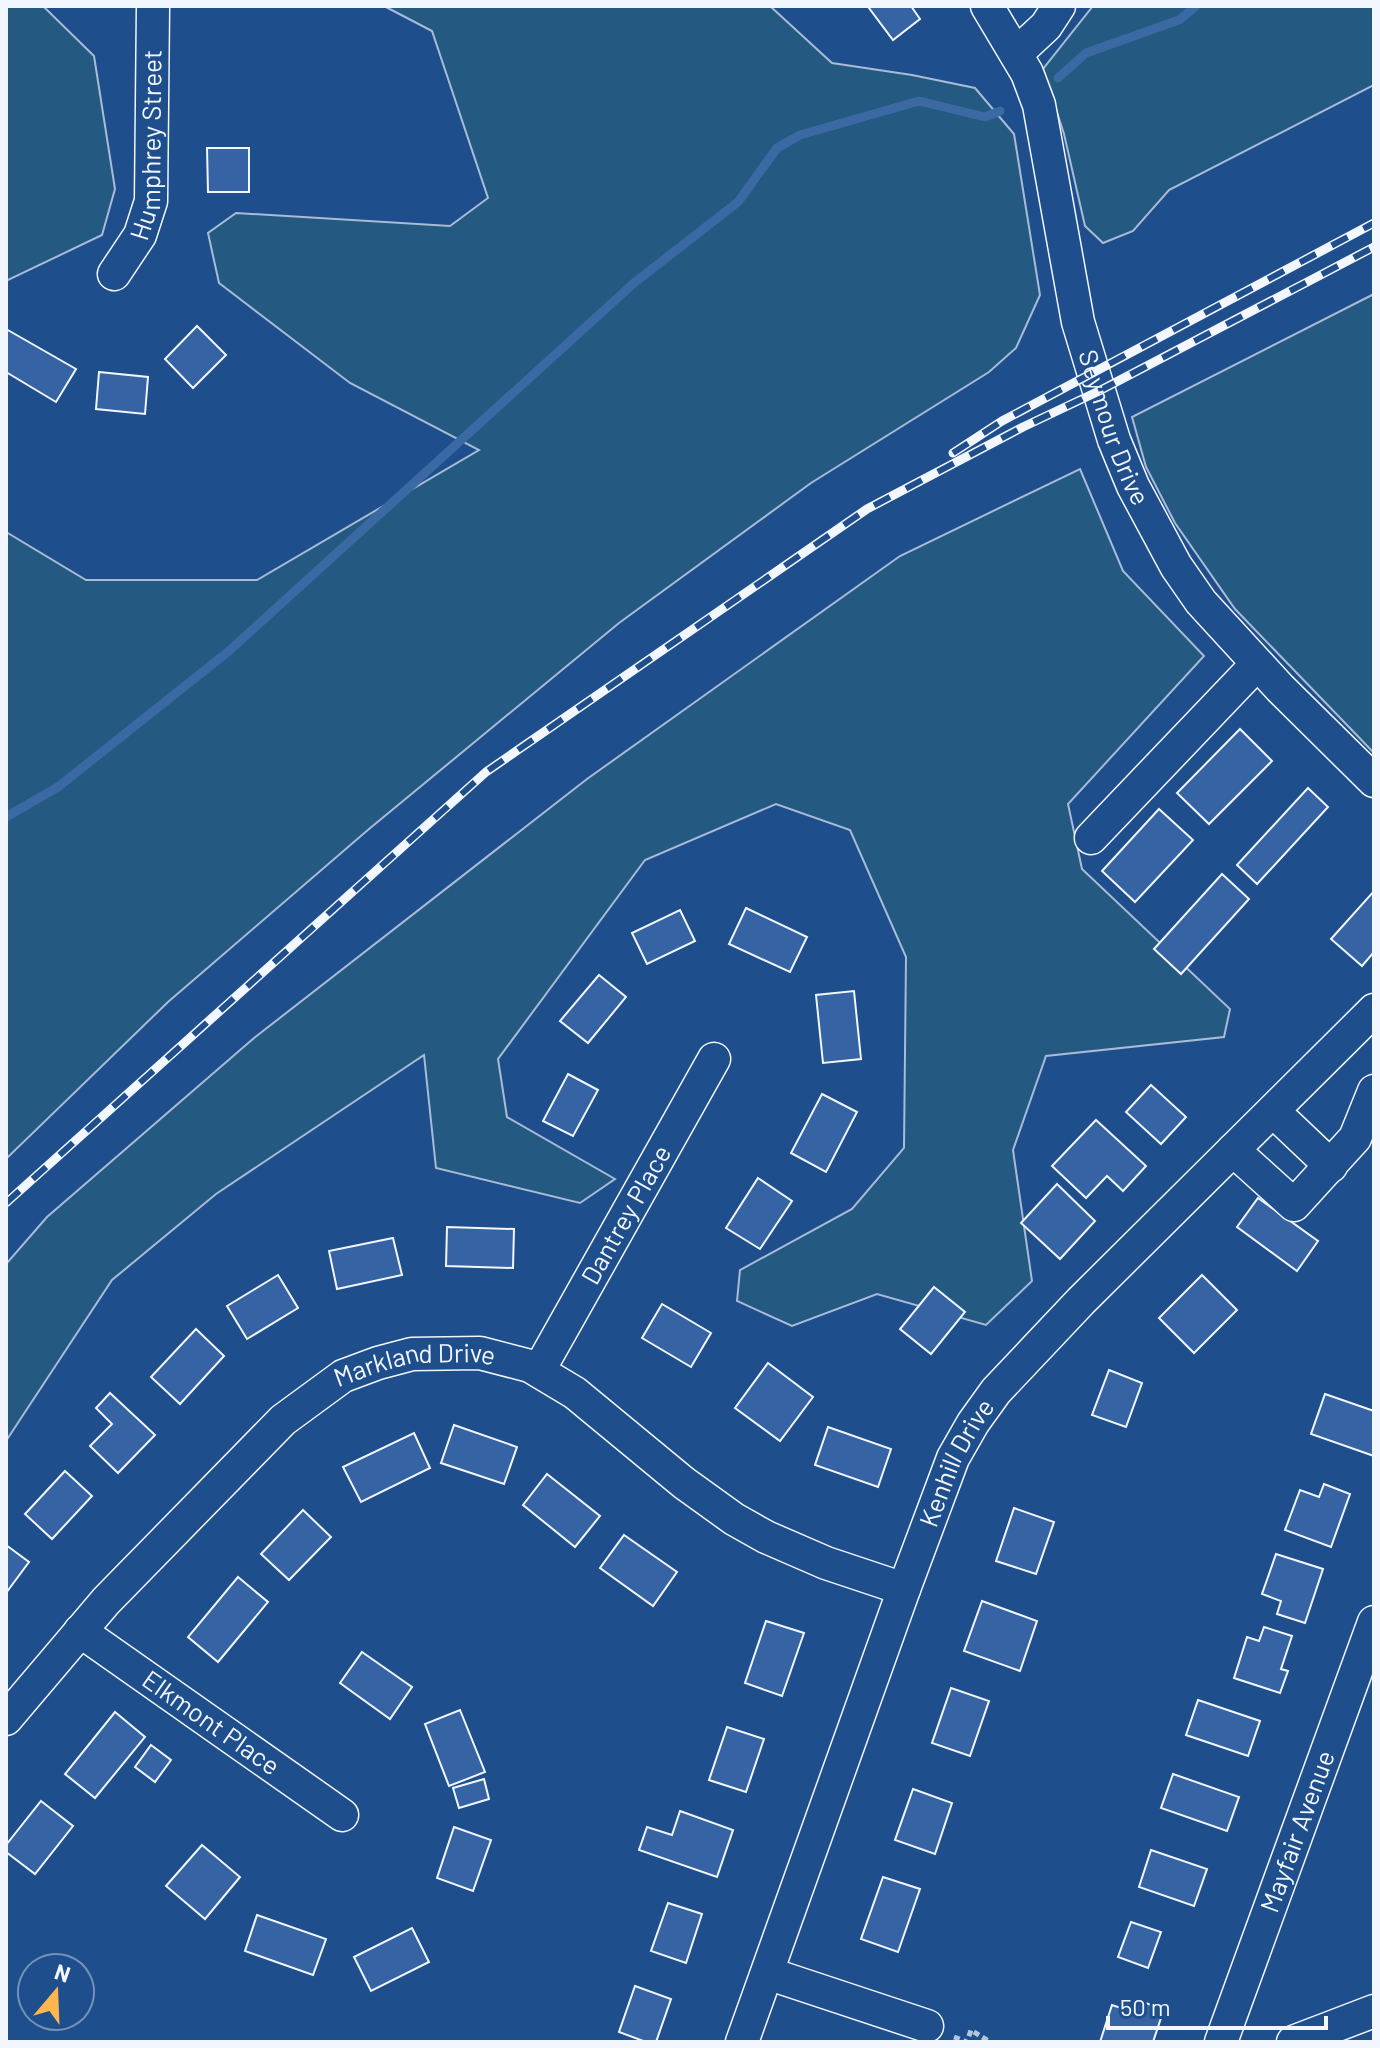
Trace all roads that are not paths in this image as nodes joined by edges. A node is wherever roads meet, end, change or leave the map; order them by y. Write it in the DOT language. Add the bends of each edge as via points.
graph roads {
  1 [pos="153,6"];
  2 [pos="987,6"];
  3 [pos="1059,6"];
  4 [pos="1016,54"];
  5 [pos="114,274"];
  6 [pos="1257,664"];
  7 [pos="1374,781"];
  8 [pos="1091,838"];
  9 [pos="1369,1026"];
  10 [pos="714,1059"];
  11 [pos="1374,1091"];
  12 [pos="1273,1111"];
  13 [pos="1233,1150"];
  14 [pos="1331,1166"];
  15 [pos="539,1370"];
  16 [pos="904,1589"];
  17 [pos="1374,1622"];
  18 [pos="80,1631"];
  19 [pos="6,1719"];
  20 [pos="342,1815"];
  21 [pos="767,1973"];
  22 [pos="1374,2011"];
  23 [pos="927,2026"];
  24 [pos="742,2042"];
  25 [pos="1221,2042"];
  26 [pos="1293,2042"];
  1 -- 5 [label="street, Humphrey Street" via="151,201 140,235"];
  2 -- 4 [label="street, Seymour Drive"];
  3 -- 4 [label="street"];
  4 -- 6 [label="street, Seymour Drive" via="1039,105 1078,322 1114,440 1176,566"];
  6 -- 7 [label="street, Seymour Drive"];
  6 -- 8 [label="street"];
  9 -- 12 [label="street, Kenhill Drive"];
  10 -- 15 [label="street, Dantrey Place"];
  11 -- 14 [label="street" via="1355,1138"];
  12 -- 13 [label="street, Kenhill Drive"];
  12 -- 14 [label="street"];
  13 -- 14 [label="street" via="1294,1205"];
  13 -- 16 [label="street, Kenhill Drive" via="996,1391 953,1458"];
  15 -- 16 [label="street, Markland Drive" via="734,1519 814,1558"];
  15 -- 18 [label="street, Markland Drive" via="480,1353 443,1352 412,1354 343,1376 283,1420 241,1460"];
  16 -- 21 [label="street, Kenhill Drive"];
  17 -- 25 [label="street, Mayfair Avenue"];
  18 -- 19 [label="street, Markland Drive"];
  18 -- 20 [label="street, Elkmont Place"];
  21 -- 23 [label="street"];
  21 -- 24 [label="street, Kenhill Drive"];
  22 -- 26 [label="street"];
}
